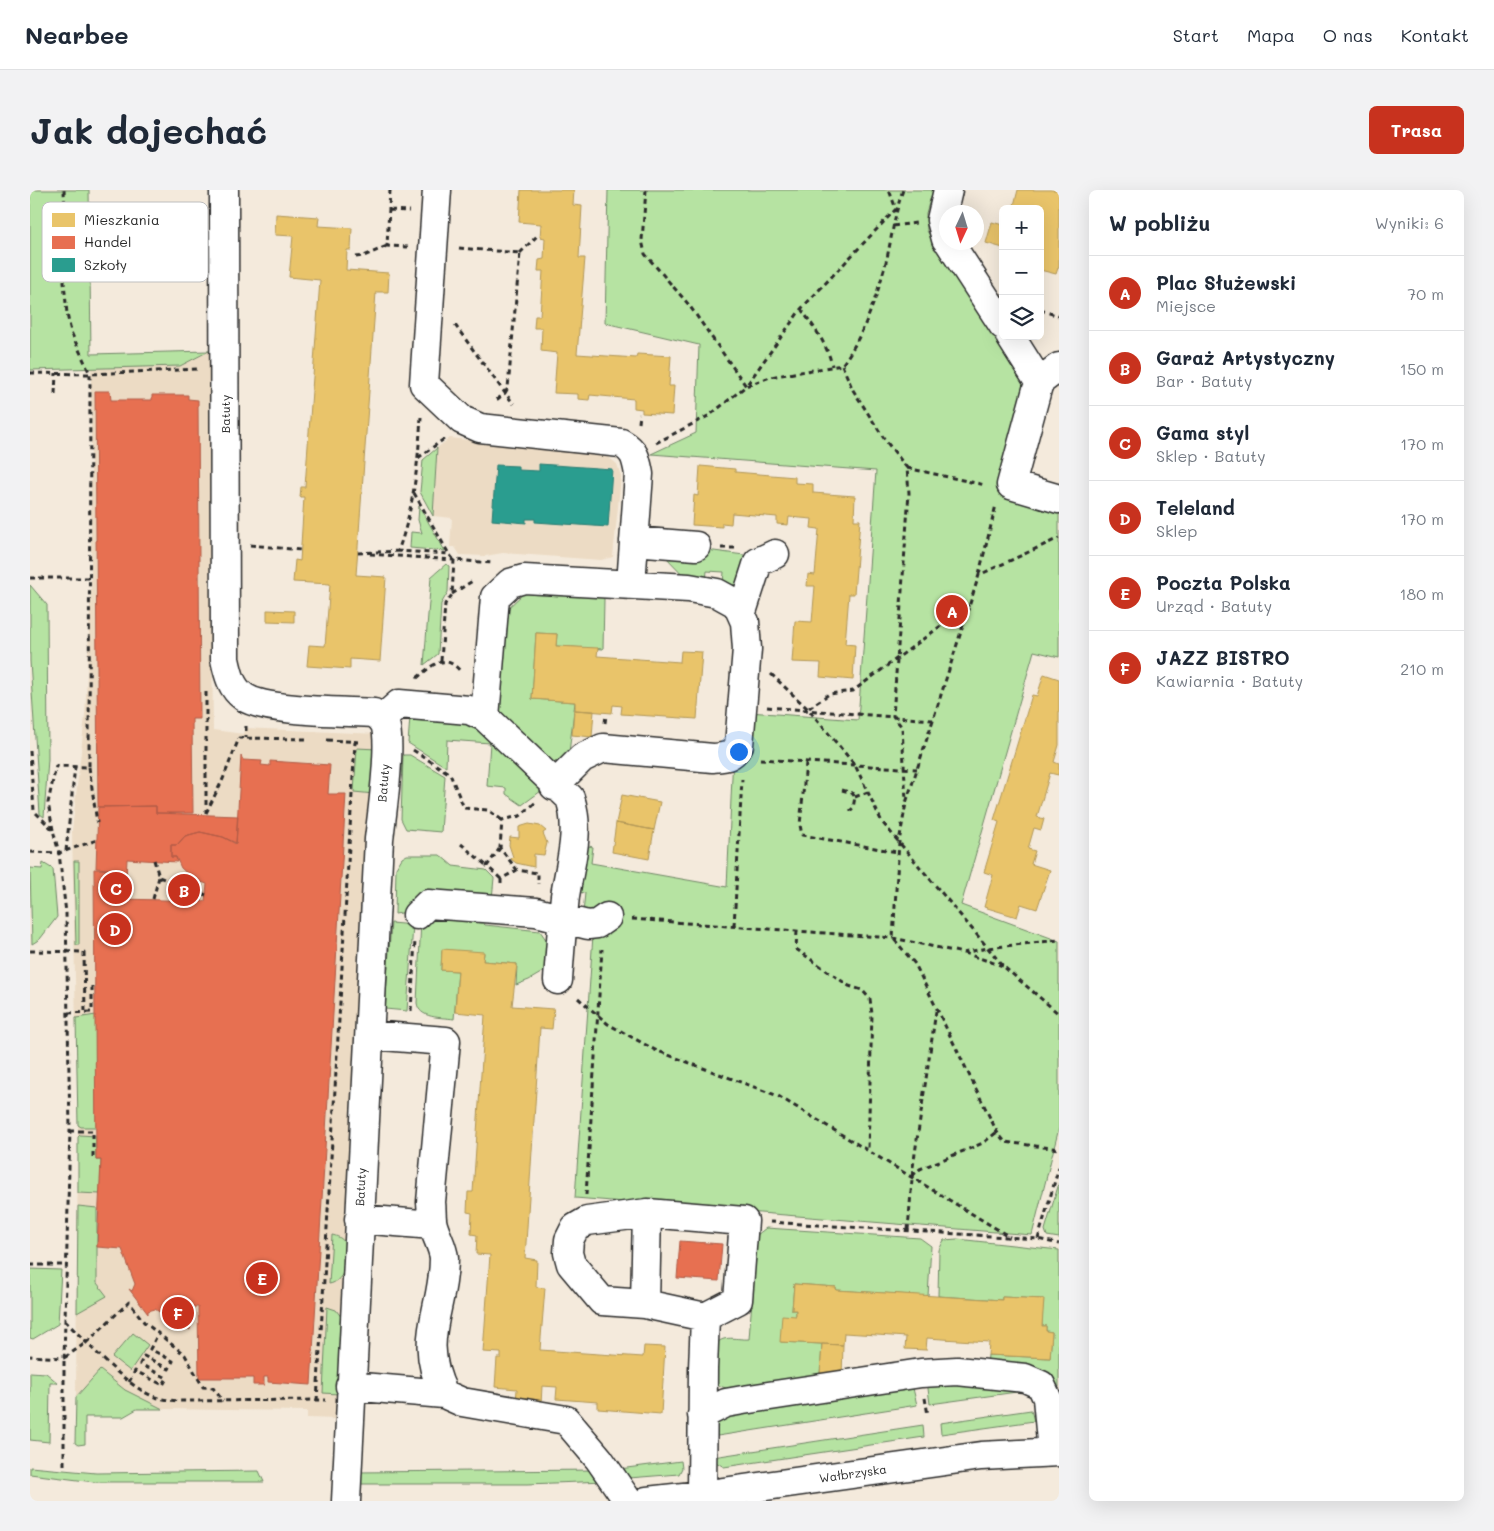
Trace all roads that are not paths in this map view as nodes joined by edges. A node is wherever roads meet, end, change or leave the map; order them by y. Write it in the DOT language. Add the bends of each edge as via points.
graph roads {
  1 [pos="224,190"];
  2 [pos="437,190"];
  3 [pos="948,190"];
  4 [pos="944,205"];
  5 [pos="954,250"];
  6 [pos="999,320"];
  7 [pos="1014,340"];
  8 [pos="1049,374"];
  9 [pos="1059,499"];
  10 [pos="634,542"];
  11 [pos="696,546"];
  12 [pos="766,558"];
  13 [pos="631,584"];
  14 [pos="742,612"];
  15 [pos="484,717"];
  16 [pos="385,731"];
  17 [pos="554,786"];
  18 [pos="417,915"];
  19 [pos="607,917"];
  20 [pos="563,920"];
  21 [pos="558,980"];
  22 [pos="370,1035"];
  23 [pos="647,1213"];
  24 [pos="360,1219"];
  25 [pos="433,1224"];
  26 [pos="645,1304"];
  27 [pos="706,1317"];
  28 [pos="350,1386"];
  29 [pos="444,1394"];
  30 [pos="702,1415"];
  31 [pos="1055,1452"];
  32 [pos="702,1495"];
  33 [pos="346,1501"];
  34 [pos="628,1501"];
  35 [pos="647,1501"];
  1 -- 16 [label="street, Batuty" via="225,652 228,673 242,696 270,706 374,713"];
  2 -- 10 [label="street" via="424,384 455,414 474,426 621,443 631,449 636,457 638,474"];
  3 -- 4 [label="street"];
  5 -- 6 [label="street"];
  7 -- 8 [label="street"];
  8 -- 9 [label="street" via="1005,487"];
  10 -- 11 [label="street"];
  10 -- 13 [label="street"];
  12 -- 14 [label="street"];
  13 -- 14 [label="street" via="718,593 737,604"];
  13 -- 15 [label="street" via="524,579 502,590 495,598"];
  14 -- 17 [label="street" via="747,649 739,756 713,758 604,748 582,758"];
  15 -- 16 [label="street" via="469,710 399,704"];
  15 -- 17 [label="street"];
  16 -- 22 [label="street, Batuty"];
  17 -- 20 [label="street" via="570,798 575,812 576,834"];
  18 -- 20 [label="street" via="428,904 536,912"];
  19 -- 20 [label="street" via="593,925"];
  20 -- 21 [label="street"];
  22 -- 24 [label="street, Batuty"];
  22 -- 25 [label="street" via="446,1041 431,1202"];
  23 -- 26 [label="street"];
  23 -- 26 [label="street" via="587,1221 576,1228 569,1240 571,1264 602,1301"];
  23 -- 27 [label="street" via="744,1221 738,1300"];
  24 -- 25 [label="street"];
  24 -- 28 [label="street, Batuty"];
  25 -- 29 [label="street" via="444,1255 443,1276 430,1334 436,1379"];
  26 -- 27 [label="street"];
  27 -- 30 [label="street"];
  28 -- 29 [label="street"];
  28 -- 33 [label="street, Batuty"];
  29 -- 34 [label="street" via="462,1402 566,1420 599,1458"];
  30 -- 31 [label="street" via="726,1403 921,1373 957,1371 1025,1378 1041,1385 1047,1398"];
  30 -- 32 [label="street"];
  31 -- 32 [label="street, Wałbrzyska" via="981,1456"];
  32 -- 35 [label="street, Wałbrzyska"];
}
